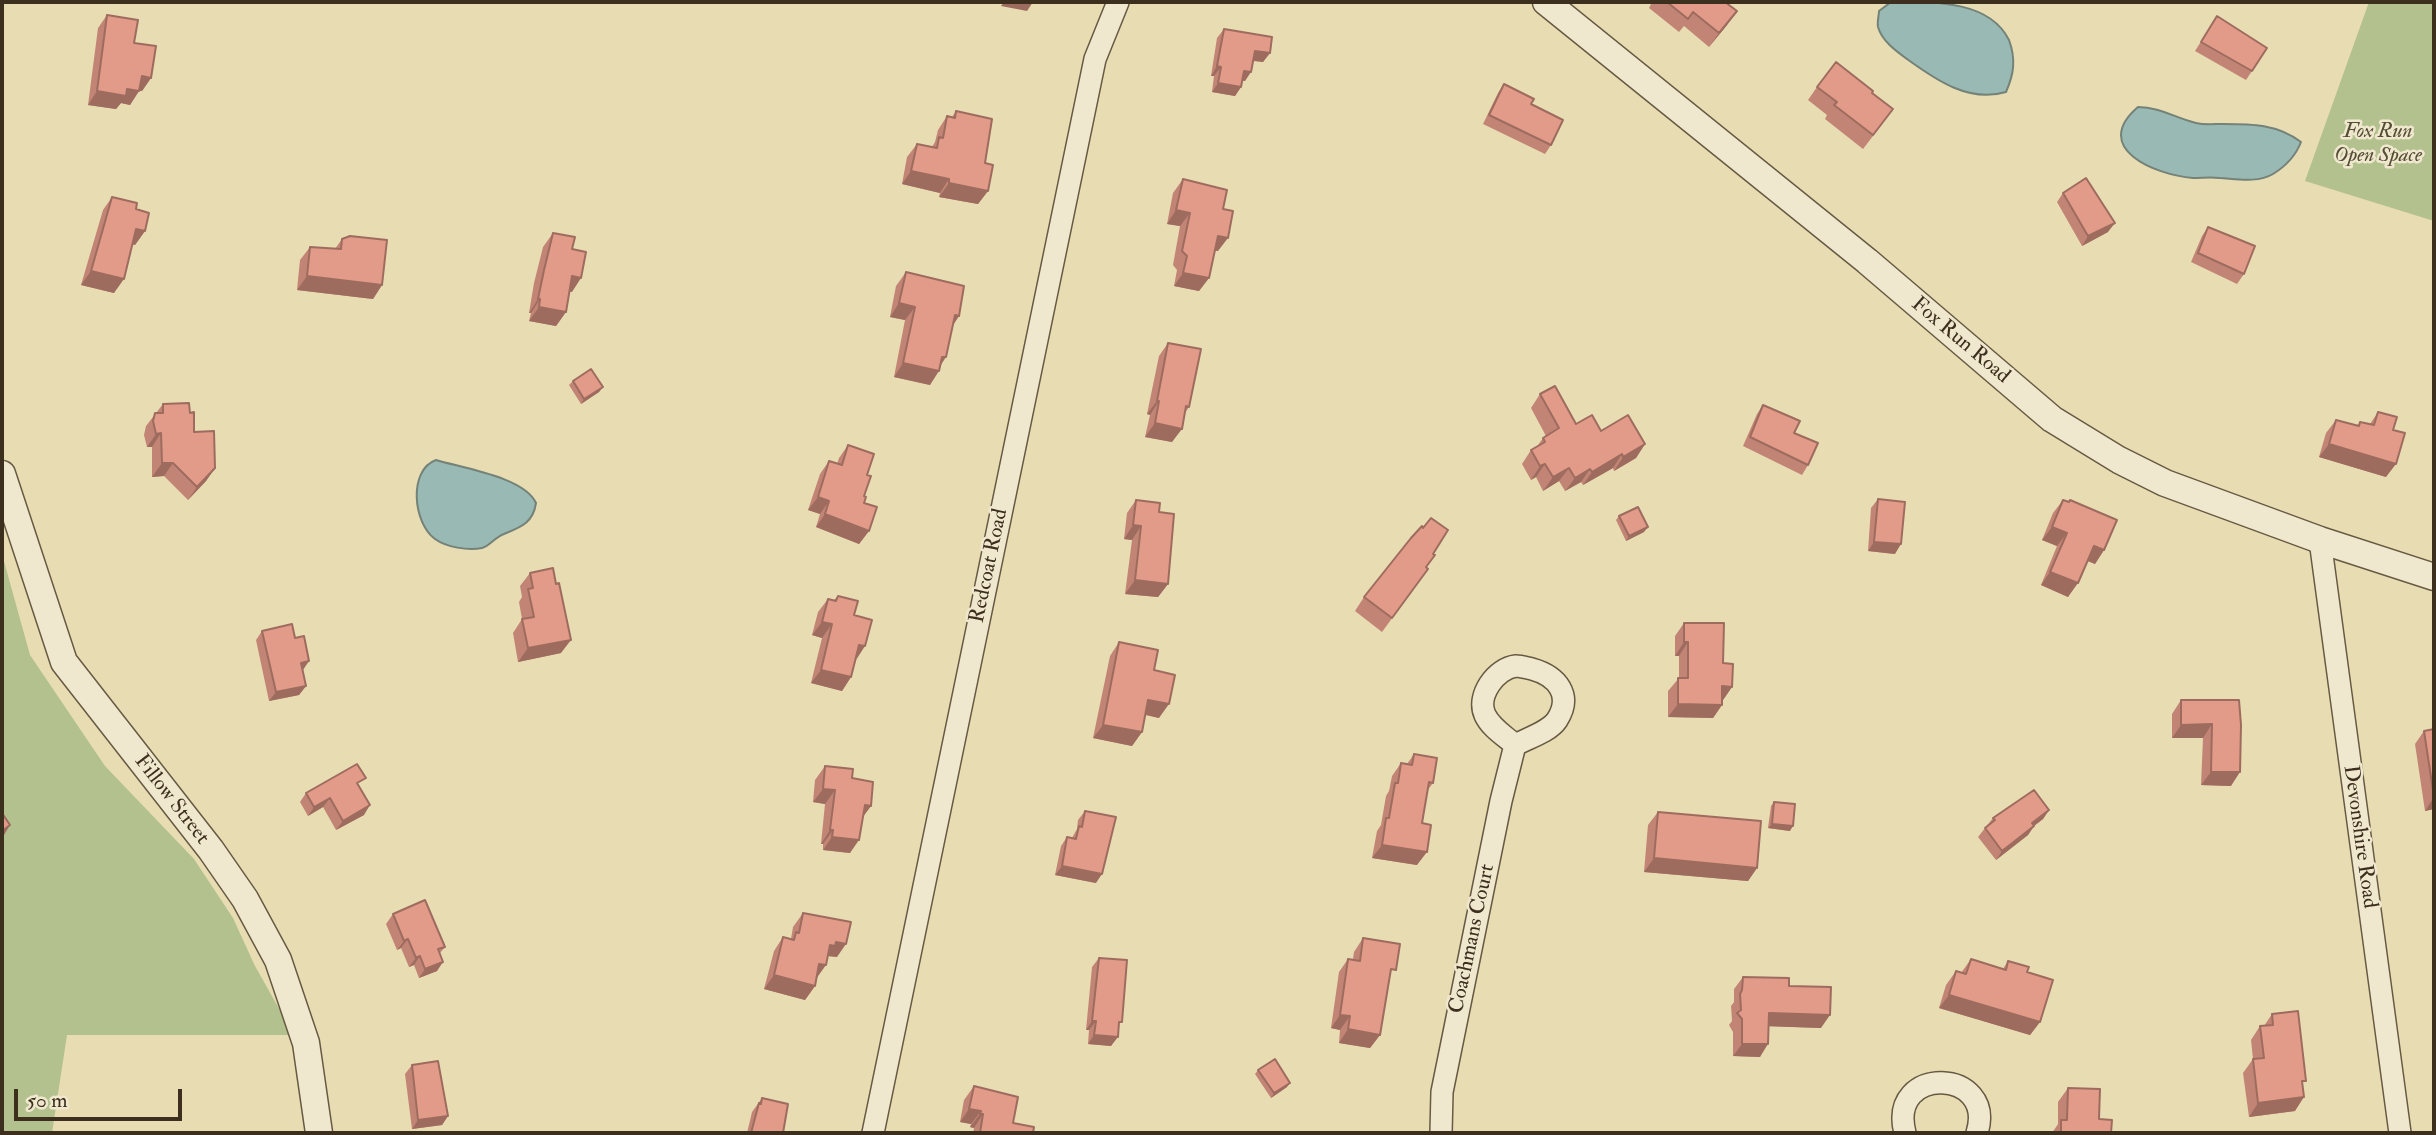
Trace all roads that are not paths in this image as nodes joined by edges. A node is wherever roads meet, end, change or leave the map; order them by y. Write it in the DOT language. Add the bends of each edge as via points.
graph roads {
  1 [pos="1118,2"];
  2 [pos="1546,2"];
  3 [pos="2,474"];
  4 [pos="2320,540"];
  5 [pos="2434,578"];
  6 [pos="1515,745"];
  7 [pos="319,1133"];
  8 [pos="873,1133"];
  9 [pos="1441,1133"];
  10 [pos="1905,1133"];
  11 [pos="1977,1133"];
  12 [pos="2400,1133"];
  1 -- 8 [label="street, Redcoat Road" via="1095,59"];
  2 -- 4 [label="street, Fox Run Road" via="1867,261 2052,419 2165,483"];
  3 -- 7 [label="street, Fillow Street" via="64,662 211,850 245,899 278,960 306,1043"];
  4 -- 5 [label="street, Fox Run Road"];
  4 -- 12 [label="street, Devonshire Road"];
  6 -- 9 [label="street, Coachmans Court" via="1442,1091"];
  10 -- 11 [label="street" via="1908,1099 1921,1087 1938,1082 1955,1084 1969,1094 1978,1109"];
}
